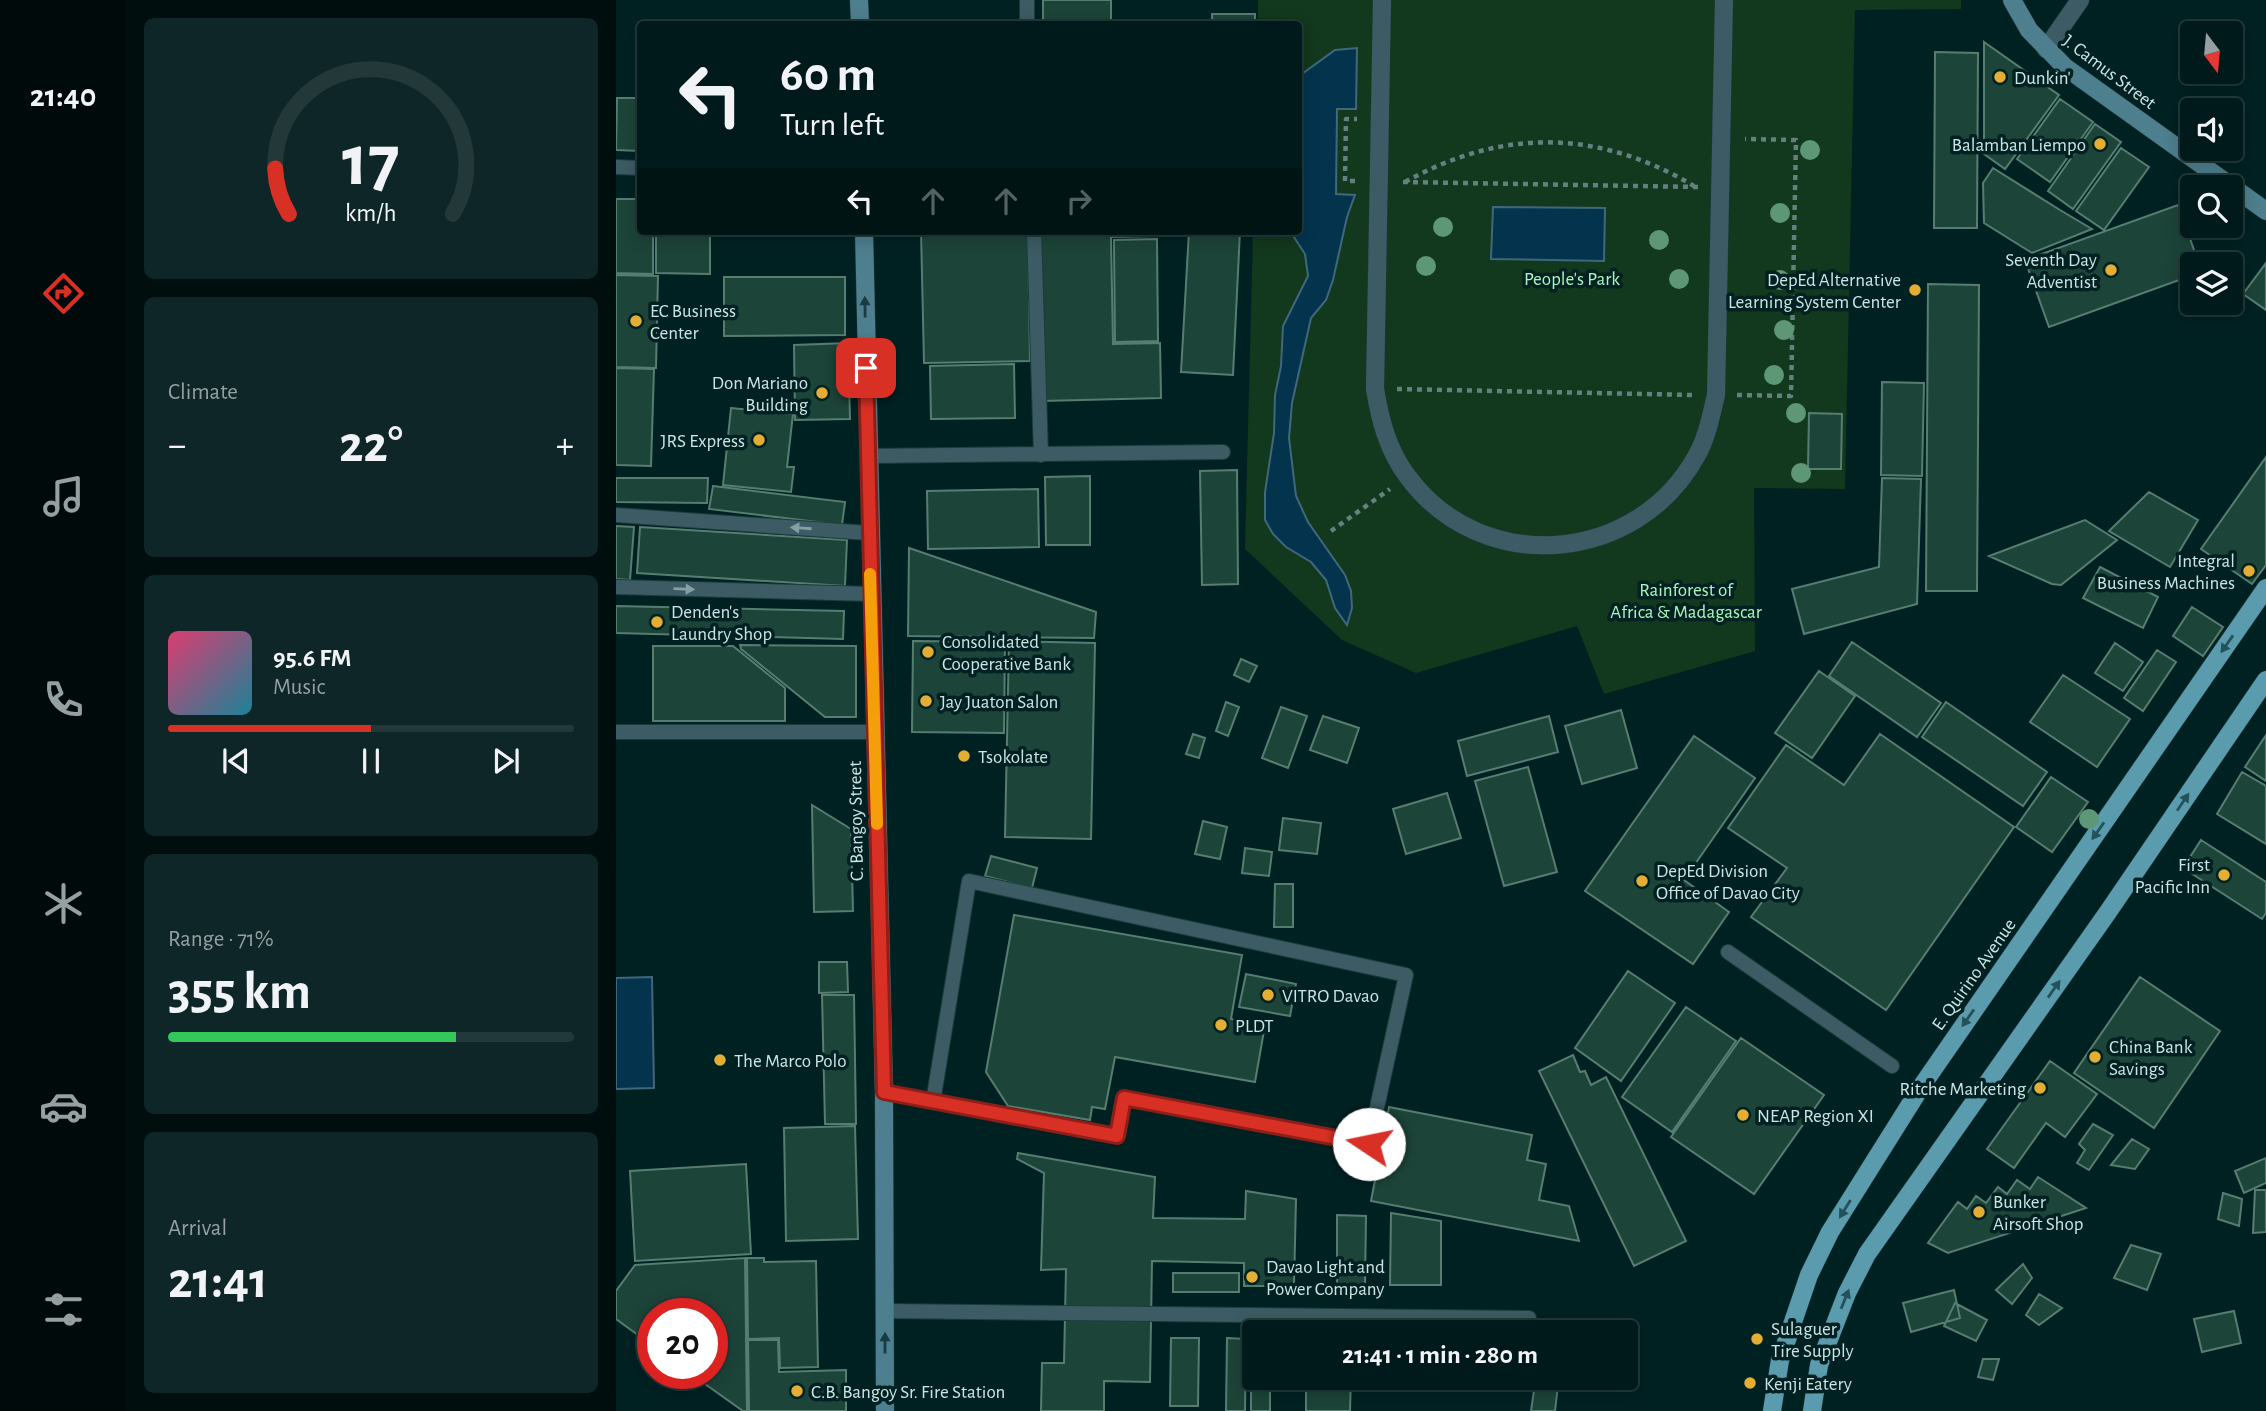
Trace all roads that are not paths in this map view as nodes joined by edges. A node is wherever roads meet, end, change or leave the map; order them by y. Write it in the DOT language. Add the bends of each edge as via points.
graph roads {
  1 [pos="859,0"];
  2 [pos="1027,0"];
  3 [pos="1382,0"];
  4 [pos="1724,0"];
  5 [pos="2012,0"];
  6 [pos="2080,0"];
  7 [pos="860,21"];
  8 [pos="1027,21"];
  9 [pos="2046,49"];
  10 [pos="616,167"];
  11 [pos="637,168"];
  12 [pos="2266,211"];
  13 [pos="864,235"];
  14 [pos="1034,235"];
  15 [pos="1223,453"];
  16 [pos="1041,455"];
  17 [pos="868,456"];
  18 [pos="616,515"];
  19 [pos="869,533"];
  20 [pos="616,587"];
  21 [pos="2266,588"];
  22 [pos="871,594"];
  23 [pos="2266,680"];
  24 [pos="616,732"];
  25 [pos="874,732"];
  26 [pos="1728,952"];
  27 [pos="1892,1066"];
  28 [pos="884,1092"];
  29 [pos="933,1102"];
  30 [pos="885,1311"];
  31 [pos="1529,1318"];
  32 [pos="885,1411"];
  33 [pos="1772,1411"];
  34 [pos="1812,1411"];
  1 -- 7 [label="main road"];
  2 -- 8 [label="lane"];
  3 -- 4 [label="street" via="1375,388 1380,420 1391,449 1427,500 1480,534 1542,546 1604,536 1658,504 1697,455 1709,425 1716,395"];
  5 -- 9 [label="main road, J. Camus Street"];
  6 -- 9 [label="street"];
  9 -- 12 [label="main road, J. Camus Street"];
  10 -- 11 [label="lane"];
  17 -- 13 [label="main road, C. Bangoy Street, one-way"];
  14 -- 16 [label="lane"];
  15 -- 16 [label="lane"];
  16 -- 17 [label="lane"];
  17 -- 19 [label="main road, C. Bangoy Street"];
  19 -- 18 [label="lane, one-way"];
  19 -- 22 [label="main road, C. Bangoy Street"];
  20 -- 22 [label="lane, one-way"];
  21 -- 33 [label="main road, E. Quirino Avenue, one-way" via="1921,1087 1830,1232 1809,1275 1780,1360"];
  22 -- 25 [label="main road, C. Bangoy Street"];
  34 -- 23 [label="main road, one-way" via="1819,1365 1867,1254"];
  24 -- 25 [label="lane"];
  25 -- 28 [label="main road, C. Bangoy Street"];
  26 -- 27 [label="lane"];
  28 -- 29 [label="lane"];
  28 -- 30 [label="main road, C. Bangoy Street"];
  29 -- 29 [label="lane" via="1117,1136 1124,1098 1369,1144 1406,975 969,881"];
  30 -- 31 [label="lane"];
  32 -- 30 [label="main road, C. Bangoy Street, one-way"];
}
